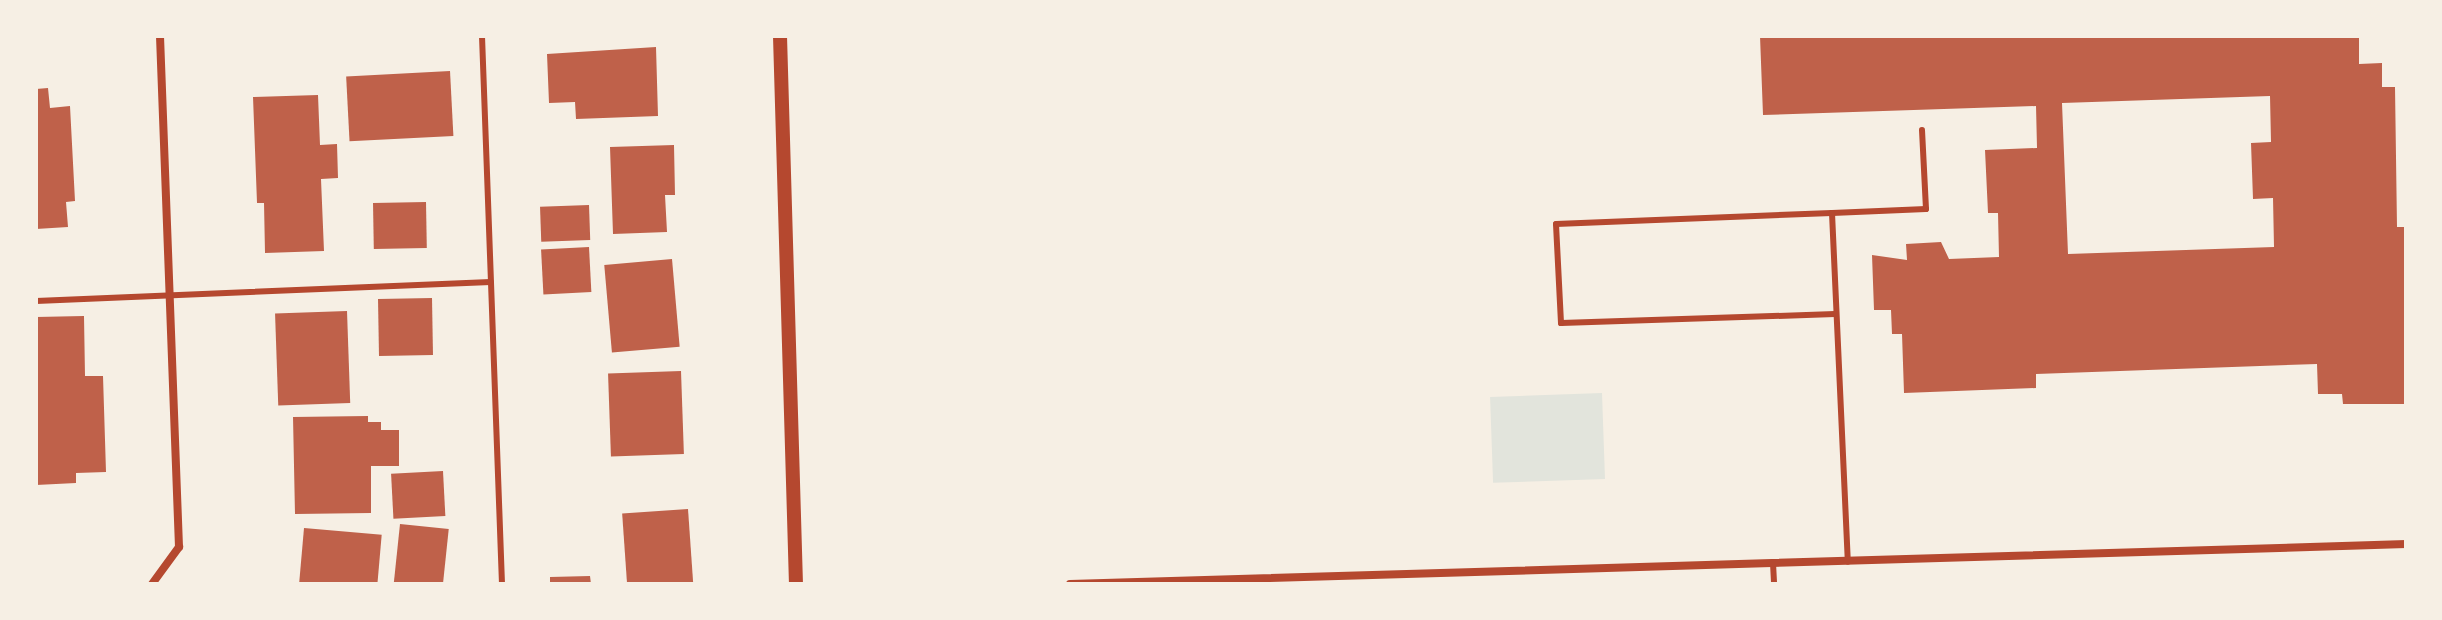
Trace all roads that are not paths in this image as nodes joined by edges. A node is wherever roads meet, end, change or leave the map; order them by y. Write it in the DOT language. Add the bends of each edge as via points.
graph roads {
  1 [pos="160,36"];
  2 [pos="482,36"];
  3 [pos="780,36"];
  4 [pos="1922,130"];
  5 [pos="1832,213"];
  6 [pos="491,282"];
  7 [pos="170,297"];
  8 [pos="36,301"];
  9 [pos="1835,314"];
  10 [pos="2406,544"];
  11 [pos="1848,562"];
  12 [pos="1773,563"];
  13 [pos="152,584"];
  14 [pos="502,584"];
  15 [pos="796,584"];
  16 [pos="1070,584"];
  17 [pos="1774,584"];
  1 -- 7 [label="street"];
  2 -- 6 [label="lane"];
  3 -- 15 [label="street"];
  4 -- 5 [label="lane" via="1926,209"];
  5 -- 9 [label="lane"];
  5 -- 9 [label="lane" via="1556,224 1561,323"];
  6 -- 7 [label="lane"];
  6 -- 14 [label="lane"];
  7 -- 8 [label="lane"];
  7 -- 13 [label="street" via="179,547"];
  9 -- 11 [label="lane"];
  10 -- 11 [label="street"];
  11 -- 12 [label="street"];
  12 -- 16 [label="street"];
  12 -- 17 [label="lane"];
}
